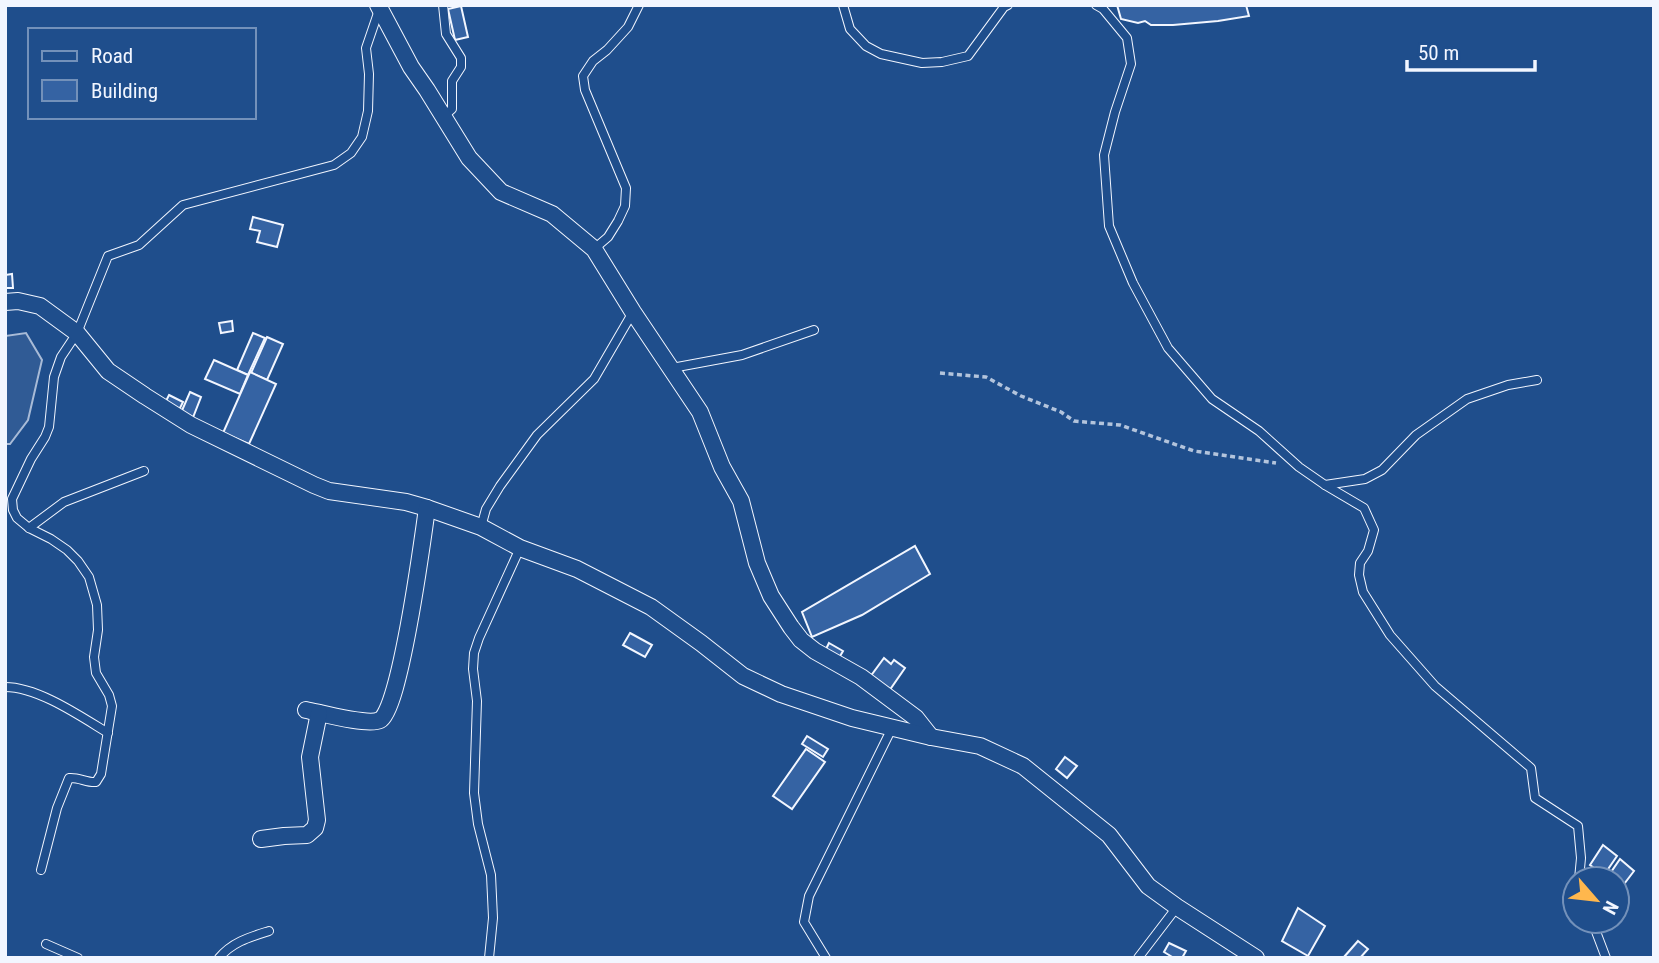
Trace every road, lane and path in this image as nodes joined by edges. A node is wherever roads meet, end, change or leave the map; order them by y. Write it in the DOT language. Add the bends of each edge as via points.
graph roads {
  1 [pos="443,5"];
  2 [pos="639,5"];
  3 [pos="843,5"];
  4 [pos="1007,5"];
  5 [pos="1096,5"];
  6 [pos="378,8"];
  7 [pos="443,117"];
  8 [pos="594,248"];
  9 [pos="5,302"];
  10 [pos="634,313"];
  11 [pos="814,330"];
  12 [pos="77,333"];
  13 [pos="672,368"];
  14 [pos="940,373"];
  15 [pos="1537,380"];
  16 [pos="1299,467"];
  17 [pos="144,471"];
  18 [pos="1325,485"];
  19 [pos="427,508"];
  20 [pos="481,527"];
  21 [pos="29,528"];
  22 [pos="520,548"];
  23 [pos="5,687"];
  24 [pos="892,728"];
  25 [pos="108,733"];
  26 [pos="931,737"];
  27 [pos="261,839"];
  28 [pos="1580,865"];
  29 [pos="41,870"];
  30 [pos="1177,907"];
  31 [pos="269,931"];
  32 [pos="1597,935"];
  33 [pos="46,943"];
  34 [pos="78,958"];
  35 [pos="219,958"];
  36 [pos="489,958"];
  37 [pos="826,958"];
  38 [pos="1138,958"];
  39 [pos="1256,958"];
  40 [pos="1606,958"];
  1 -- 7 [label="lane" via="446,34 461,58 452,81 452,109"];
  2 -- 8 [label="lane" via="628,27 583,76 626,188 618,221"];
  3 -- 4 [label="lane" via="850,29 866,46 922,63 968,56"];
  5 -- 16 [label="lane" via="1127,38 1131,64 1104,155 1110,226 1133,282 1168,348 1212,400 1259,431"];
  6 -- 7 [label="street"];
  6 -- 12 [label="lane" via="366,48 368,111 362,137 351,153 334,165 183,205 139,245 108,256"];
  7 -- 8 [label="street" via="468,158 501,192 552,214"];
  8 -- 10 [label="street"];
  9 -- 12 [label="street" via="40,306"];
  10 -- 13 [label="street"];
  10 -- 20 [label="lane" via="594,379 537,435 500,486"];
  11 -- 13 [label="lane" via="742,355"];
  12 -- 19 [label="street" via="108,371 191,425 328,491"];
  12 -- 21 [label="lane" via="54,377 46,437 12,499 17,518"];
  13 -- 26 [label="street" via="700,412 741,501 757,562 791,627 815,651 861,677 916,718"];
  14 -- 16 [label="path" via="986,377 1074,421 1119,425 1194,451"];
  15 -- 18 [label="lane" via="1467,399 1416,435 1382,470 1365,479"];
  16 -- 18 [label="lane"];
  17 -- 21 [label="lane" via="64,502"];
  18 -- 28 [label="lane" via="1364,508 1374,530 1359,575 1363,592 1390,635 1435,686 1531,768 1535,798 1578,826"];
  19 -- 20 [label="street"];
  19 -- 27 [label="street" via="407,631 386,716 377,722 313,711 310,757 315,828 307,835"];
  20 -- 22 [label="street"];
  21 -- 25 [label="lane" via="67,550 89,577 97,605 96,673 112,706"];
  22 -- 24 [label="street" via="577,569 651,607 743,676 781,694"];
  22 -- 36 [label="lane" via="474,653 474,793 491,875"];
  23 -- 25 [label="lane" via="20,687"];
  24 -- 26 [label="street"];
  24 -- 37 [label="lane" via="809,896 804,922"];
  25 -- 29 [label="lane" via="96,782 75,777 66,783"];
  26 -- 30 [label="street" via="980,746 1023,766 1109,835 1149,886"];
  30 -- 38 [label="lane"];
  30 -- 39 [label="street"];
  31 -- 35 [label="lane" via="246,938"];
  32 -- 40 [label="lane"];
  33 -- 34 [label="lane"];
}
